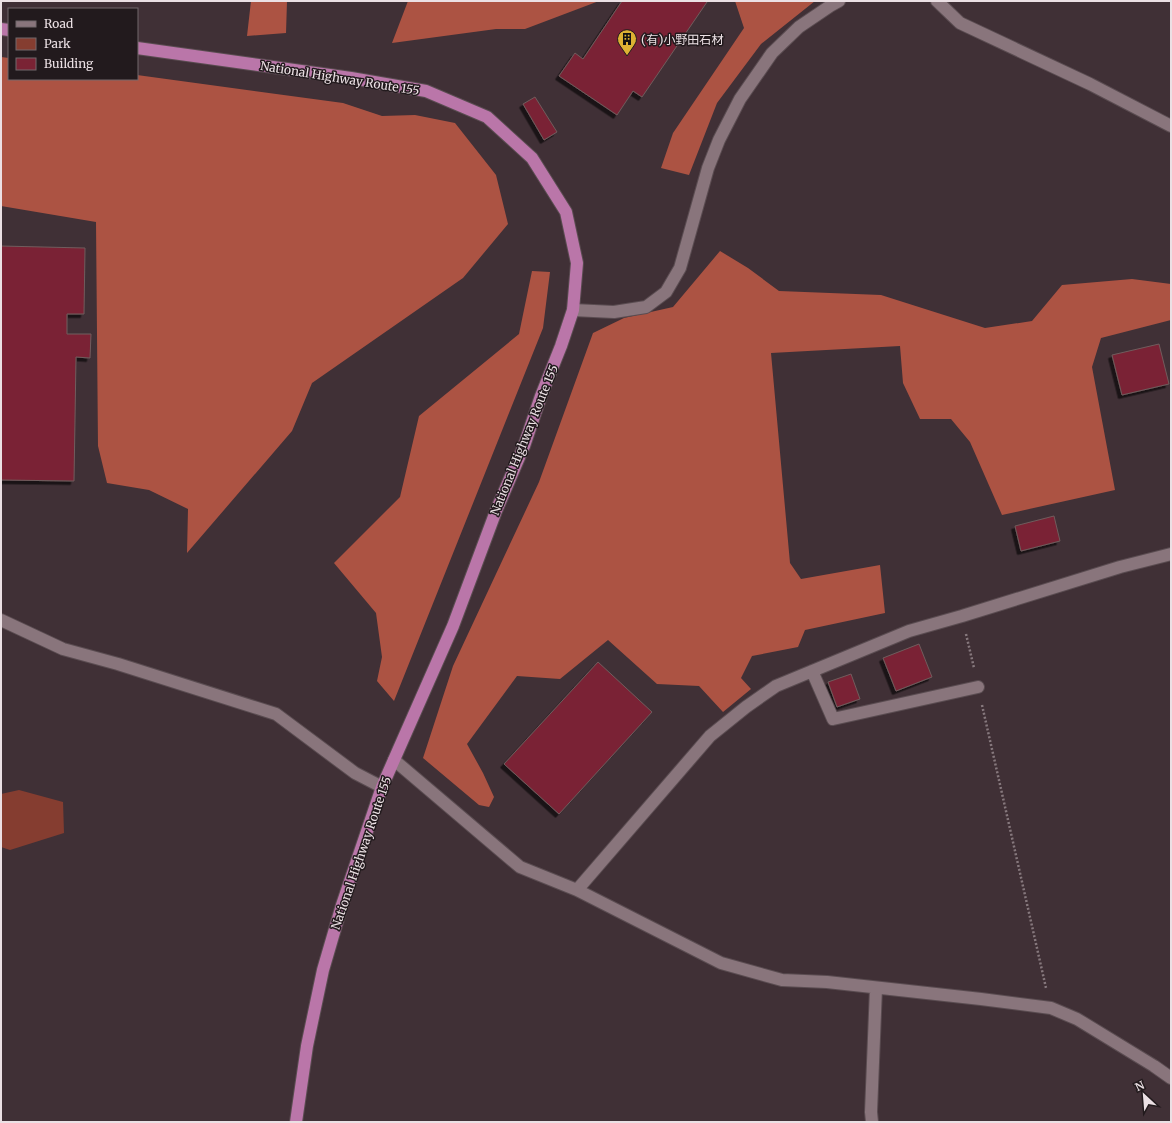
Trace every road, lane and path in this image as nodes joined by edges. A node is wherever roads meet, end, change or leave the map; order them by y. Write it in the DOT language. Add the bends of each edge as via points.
graph roads {
  1 [pos="839,1"];
  2 [pos="937,1"];
  3 [pos="138,48"];
  4 [pos="1171,126"];
  5 [pos="573,310"];
  6 [pos="1171,554"];
  7 [pos="962,616"];
  8 [pos="1,620"];
  9 [pos="812,671"];
  10 [pos="978,687"];
  11 [pos="394,760"];
  12 [pos="382,787"];
  13 [pos="577,890"];
  14 [pos="876,988"];
  15 [pos="1051,1008"];
  16 [pos="1171,1078"];
  17 [pos="296,1122"];
  18 [pos="872,1122"];
  1 -- 5 [label="street" via="799,27 772,53 740,99 708,168 680,268 666,292 646,307 614,312"];
  2 -- 4 [label="street" via="960,23 1090,84"];
  3 -- 5 [label="highway, National Highway Route 155" via="426,91 487,117 532,158 566,212 577,263"];
  5 -- 11 [label="highway, National Highway Route 155" via="524,446 496,510 453,626"];
  6 -- 7 [label="street" via="1120,567"];
  7 -- 9 [label="street" via="908,631"];
  7 -- 10 [label="path"];
  8 -- 12 [label="street" via="63,649 276,714 355,773"];
  9 -- 10 [label="street" via="833,719"];
  9 -- 13 [label="street" via="776,686 710,736"];
  10 -- 15 [label="path"];
  11 -- 12 [label="highway, National Highway Route 155"];
  11 -- 13 [label="street" via="520,867"];
  12 -- 17 [label="highway, National Highway Route 155" via="342,904 324,970 307,1046"];
  13 -- 14 [label="street" via="721,963 782,980"];
  14 -- 15 [label="street"];
  14 -- 18 [label="street"];
  15 -- 16 [label="street" via="1077,1019"];
}
